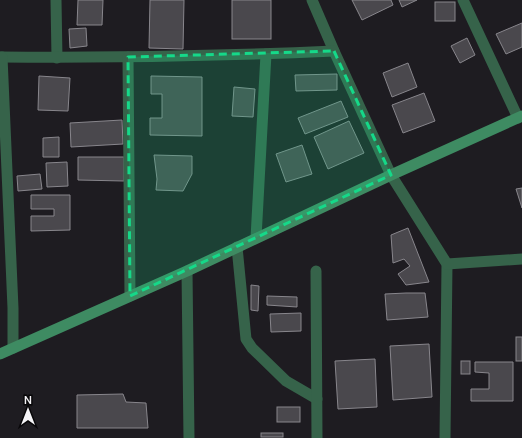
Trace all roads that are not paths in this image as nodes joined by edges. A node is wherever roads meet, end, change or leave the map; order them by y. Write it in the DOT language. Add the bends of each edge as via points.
graph roads {
  1 [pos="56,0"];
  2 [pos="312,0"];
  3 [pos="463,0"];
  4 [pos="334,51"];
  5 [pos="266,54"];
  6 [pos="1,57"];
  7 [pos="128,57"];
  8 [pos="57,58"];
  9 [pos="520,117"];
  10 [pos="391,175"];
  11 [pos="256,238"];
  12 [pos="237,247"];
  13 [pos="522,259"];
  14 [pos="447,264"];
  15 [pos="187,270"];
  16 [pos="316,271"];
  17 [pos="130,296"];
  18 [pos="14,348"];
  19 [pos="0,354"];
  20 [pos="317,399"];
  21 [pos="189,438"];
  22 [pos="317,438"];
  23 [pos="445,438"];
  1 -- 8 [label="street"];
  2 -- 4 [label="street"];
  3 -- 9 [label="street"];
  4 -- 5 [label="street"];
  4 -- 10 [label="street"];
  5 -- 7 [label="street"];
  5 -- 11 [label="street"];
  6 -- 8 [label="street"];
  6 -- 18 [label="street"];
  7 -- 8 [label="street"];
  7 -- 17 [label="street"];
  9 -- 10 [label="main road"];
  10 -- 11 [label="main road"];
  10 -- 14 [label="street"];
  11 -- 12 [label="main road"];
  12 -- 15 [label="main road"];
  12 -- 20 [label="street" via="246,339 286,381"];
  13 -- 14 [label="street"];
  14 -- 23 [label="street"];
  15 -- 17 [label="main road"];
  15 -- 21 [label="street"];
  16 -- 20 [label="street"];
  17 -- 18 [label="main road"];
  18 -- 19 [label="main road"];
  20 -- 22 [label="street"];
}
